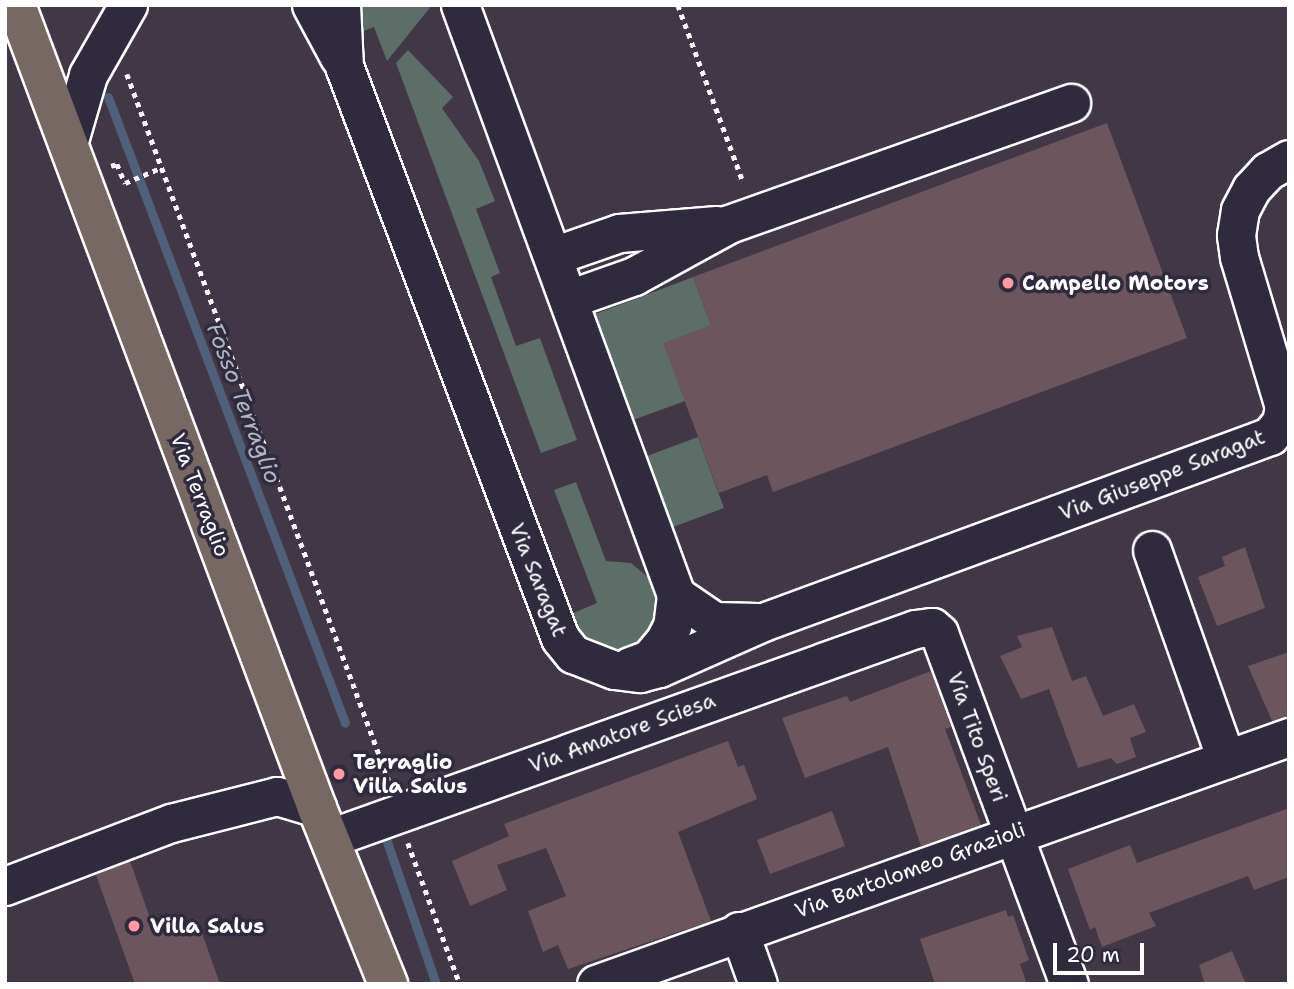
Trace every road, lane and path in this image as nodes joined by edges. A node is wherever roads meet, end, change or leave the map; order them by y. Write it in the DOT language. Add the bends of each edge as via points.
graph roads {
  1 [pos="16,5"];
  2 [pos="128,5"];
  3 [pos="311,5"];
  4 [pos="341,5"];
  5 [pos="460,5"];
  6 [pos="678,5"];
  7 [pos="344,66"];
  8 [pos="127,71"];
  9 [pos="1071,103"];
  10 [pos="68,144"];
  11 [pos="1289,159"];
  12 [pos="162,169"];
  13 [pos="743,182"];
  14 [pos="125,183"];
  15 [pos="729,224"];
  16 [pos="553,256"];
  17 [pos="569,299"];
  18 [pos="1152,550"];
  19 [pos="676,595"];
  20 [pos="763,622"];
  21 [pos="915,629"];
  22 [pos="614,670"];
  23 [pos="1289,737"];
  24 [pos="1226,758"];
  25 [pos="398,812"];
  26 [pos="323,823"];
  27 [pos="1013,834"];
  28 [pos="5,886"];
  29 [pos="739,931"];
  30 [pos="387,984"];
  31 [pos="460,984"];
  32 [pos="596,984"];
  33 [pos="758,984"];
  34 [pos="1069,984"];
  1 -- 10 [label="main road, Via Terraglio"];
  2 -- 10 [label="street" via="88,75"];
  3 -- 7 [label="street"];
  4 -- 7 [label="street, Via Saragat"];
  5 -- 16 [label="street"];
  6 -- 13 [label="path"];
  7 -- 22 [label="street, Via Saragat" via="559,638 573,654"];
  8 -- 12 [label="path"];
  9 -- 15 [label="street"];
  10 -- 26 [label="main road, Via Terraglio"];
  11 -- 20 [label="street, Via Giuseppe Saragat" via="1268,171 1251,189 1240,211 1236,235 1284,407 1281,422 1270,436"];
  12 -- 14 [label="path"];
  12 -- 25 [label="path"];
  15 -- 16 [label="street" via="619,233"];
  15 -- 17 [label="street" via="634,276"];
  16 -- 17 [label="street"];
  17 -- 19 [label="street"];
  18 -- 24 [label="street"];
  19 -- 20 [label="street" via="714,621"];
  19 -- 22 [label="street" via="665,640 649,659"];
  20 -- 22 [label="street, Via Giuseppe Saragat" via="659,668 640,673"];
  21 -- 25 [label="street, Via Amatore Sciesa"];
  21 -- 27 [label="street, Via Tito Speri" via="932,627 939,633"];
  23 -- 24 [label="street, Via Bartolomeo Grazioli"];
  24 -- 27 [label="street, Via Bartolomeo Grazioli"];
  25 -- 26 [label="street, Via Amatore Sciesa"];
  25 -- 31 [label="path"];
  26 -- 28 [label="street" via="277,796 171,823"];
  26 -- 30 [label="main road, Via Terraglio"];
  27 -- 29 [label="street, Via Bartolomeo Grazioli"];
  27 -- 34 [label="street, Via Tito Speri"];
  29 -- 32 [label="street, Via Bartolomeo Grazioli"];
  29 -- 33 [label="street"];
}
